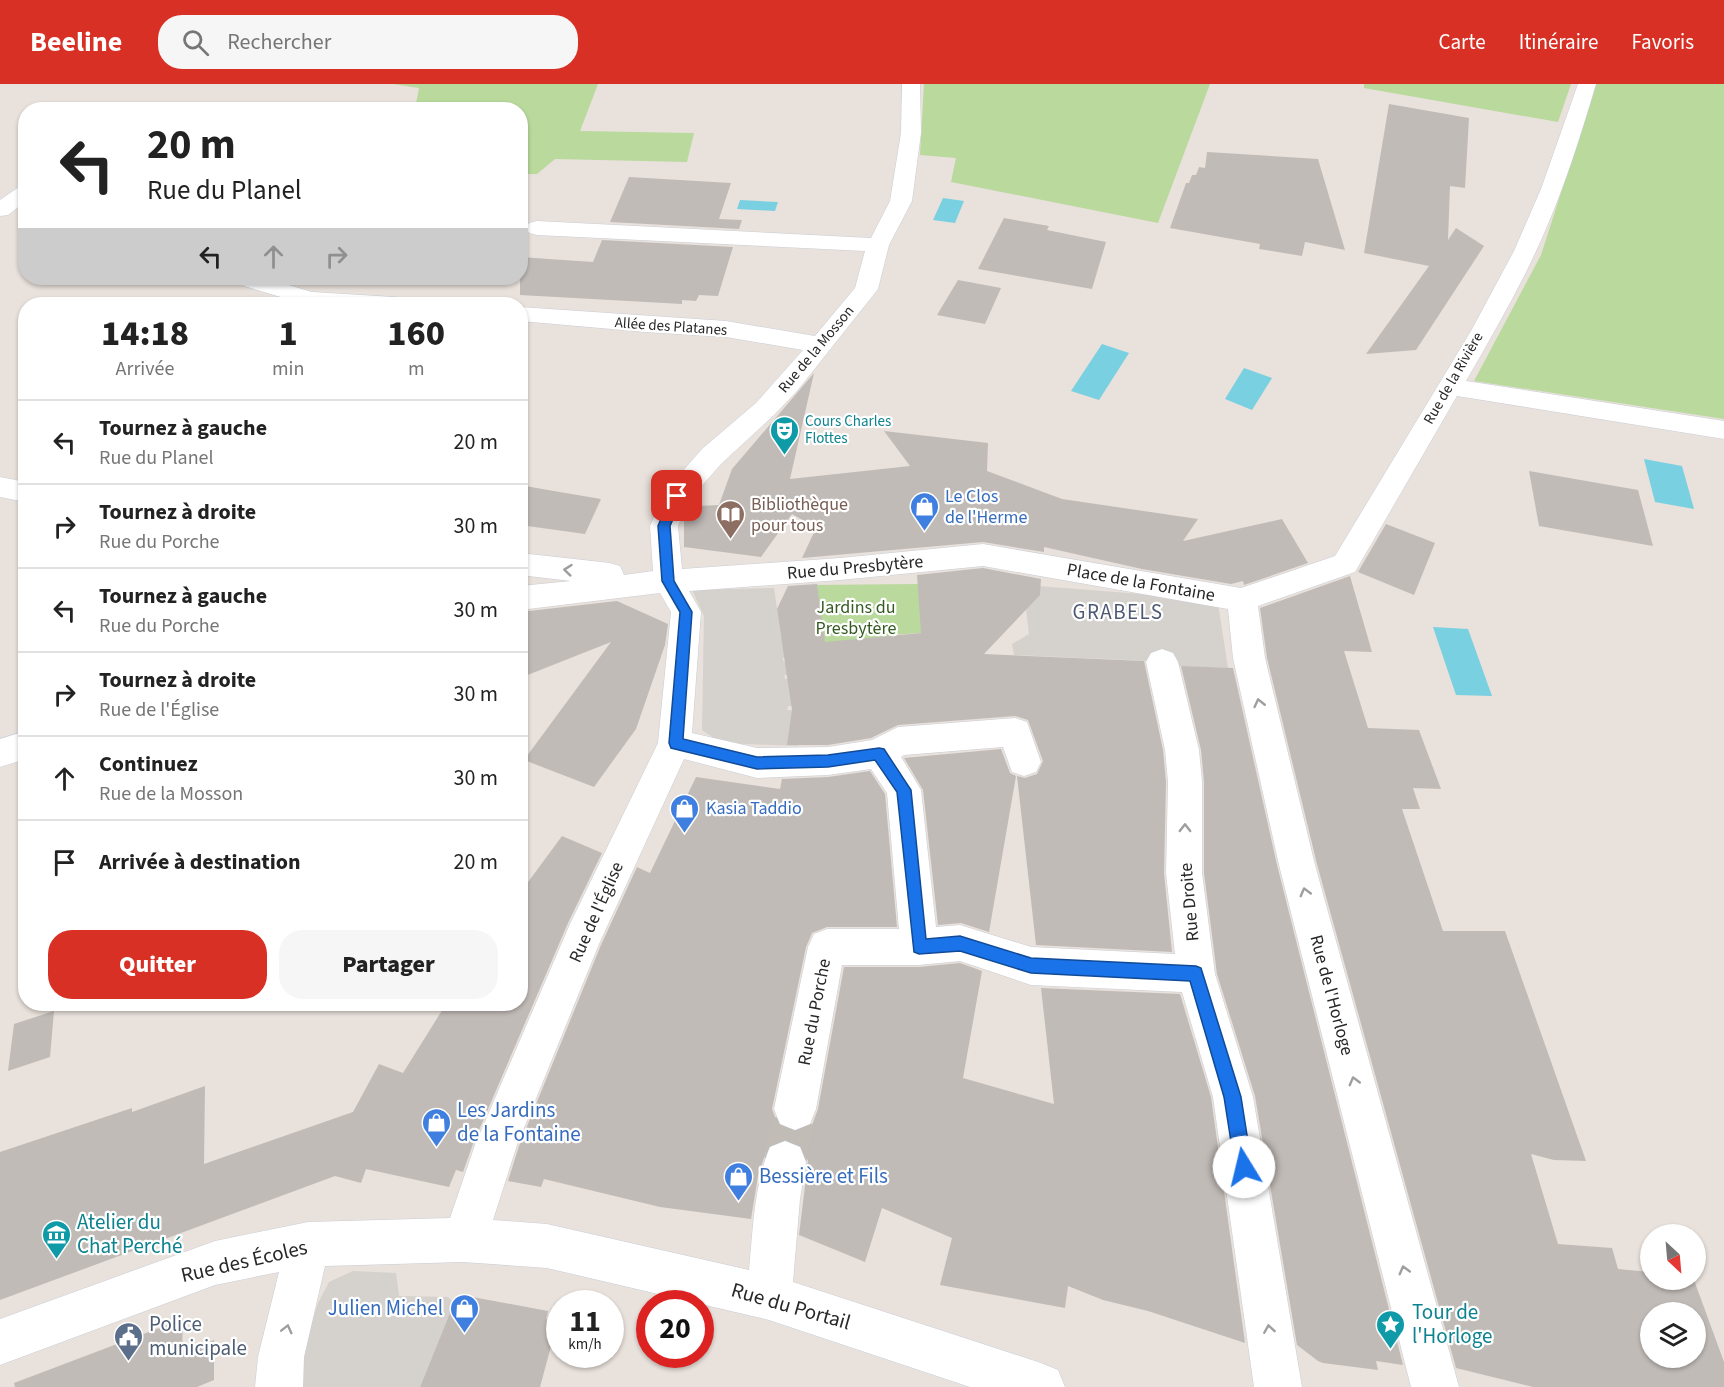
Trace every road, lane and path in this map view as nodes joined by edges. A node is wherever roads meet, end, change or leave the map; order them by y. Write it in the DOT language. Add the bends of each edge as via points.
graph roads {
  1 [pos="911,84"];
  2 [pos="1587,84"];
  3 [pos="18,197"];
  4 [pos="0,210"];
  5 [pos="537,228"];
  6 [pos="878,245"];
  7 [pos="265,285"];
  8 [pos="304,297"];
  9 [pos="528,315"];
  10 [pos="821,345"];
  11 [pos="1451,387"];
  12 [pos="1724,430"];
  13 [pos="0,487"];
  14 [pos="18,490"];
  15 [pos="1041,563"];
  16 [pos="528,565"];
  17 [pos="668,581"];
  18 [pos="528,597"];
  19 [pos="1242,600"];
  20 [pos="1162,662"];
  21 [pos="675,743"];
  22 [pos="18,747"];
  23 [pos="0,753"];
  24 [pos="879,753"];
  25 [pos="1024,762"];
  26 [pos="919,947"];
  27 [pos="1196,974"];
  28 [pos="795,1109"];
  29 [pos="785,1162"];
  30 [pos="463,1240"];
  31 [pos="308,1244"];
  32 [pos="768,1297"];
  33 [pos="0,1342"];
  34 [pos="279,1387"];
  35 [pos="1041,1387"];
  36 [pos="1278,1387"];
  37 [pos="1435,1387"];
  1 -- 6 [label="street, Rue de la Mosson" via="911,133 901,201"];
  2 -- 11 [label="street, Rue de la Rivière" via="1525,250"];
  3 -- 4 [label="street"];
  5 -- 6 [label="street"];
  6 -- 10 [label="street, Rue de la Mosson" via="866,289"];
  7 -- 8 [label="street"];
  9 -- 10 [label="street, Allée des Platanes" via="726,329"];
  10 -- 17 [label="street, Rue de la Mosson" via="765,409 712,456 677,496 664,526"];
  11 -- 12 [label="street"];
  11 -- 19 [label="street, Rue de la Rivière" via="1345,564"];
  13 -- 14 [label="street"];
  15 -- 17 [label="street, Rue du Presbytère" via="983,555"];
  15 -- 19 [label="street, Place de la Fontaine"];
  17 -- 16 [label="street, one-way"];
  17 -- 18 [label="street"];
  17 -- 21 [label="street, Rue de l'Église" via="686,612"];
  37 -- 19 [label="street, Rue de l'Horloge, one-way" via="1297,865 1249,657"];
  27 -- 20 [label="street, Rue Droite, one-way" via="1184,873 1182,750"];
  21 -- 24 [label="street" via="757,763 828,761"];
  21 -- 30 [label="street, Rue de l'Église" via="583,937 496,1145"];
  22 -- 23 [label="street"];
  24 -- 25 [label="street" via="898,741 1015,732"];
  24 -- 26 [label="street" via="904,790"];
  26 -- 27 [label="street" via="960,944 1031,966"];
  26 -- 28 [label="street, Rue du Porche" via="827,947"];
  36 -- 27 [label="street, Rue Droite, one-way" via="1233,1097"];
  29 -- 32 [label="street"];
  30 -- 31 [label="street, Rue des Écoles"];
  30 -- 32 [label="street, Rue du Portail" via="547,1246"];
  31 -- 33 [label="street, Rue des Écoles" via="205,1266"];
  34 -- 31 [label="street, one-way" via="281,1357"];
  32 -- 35 [label="street, Rue du Portail"];
}
